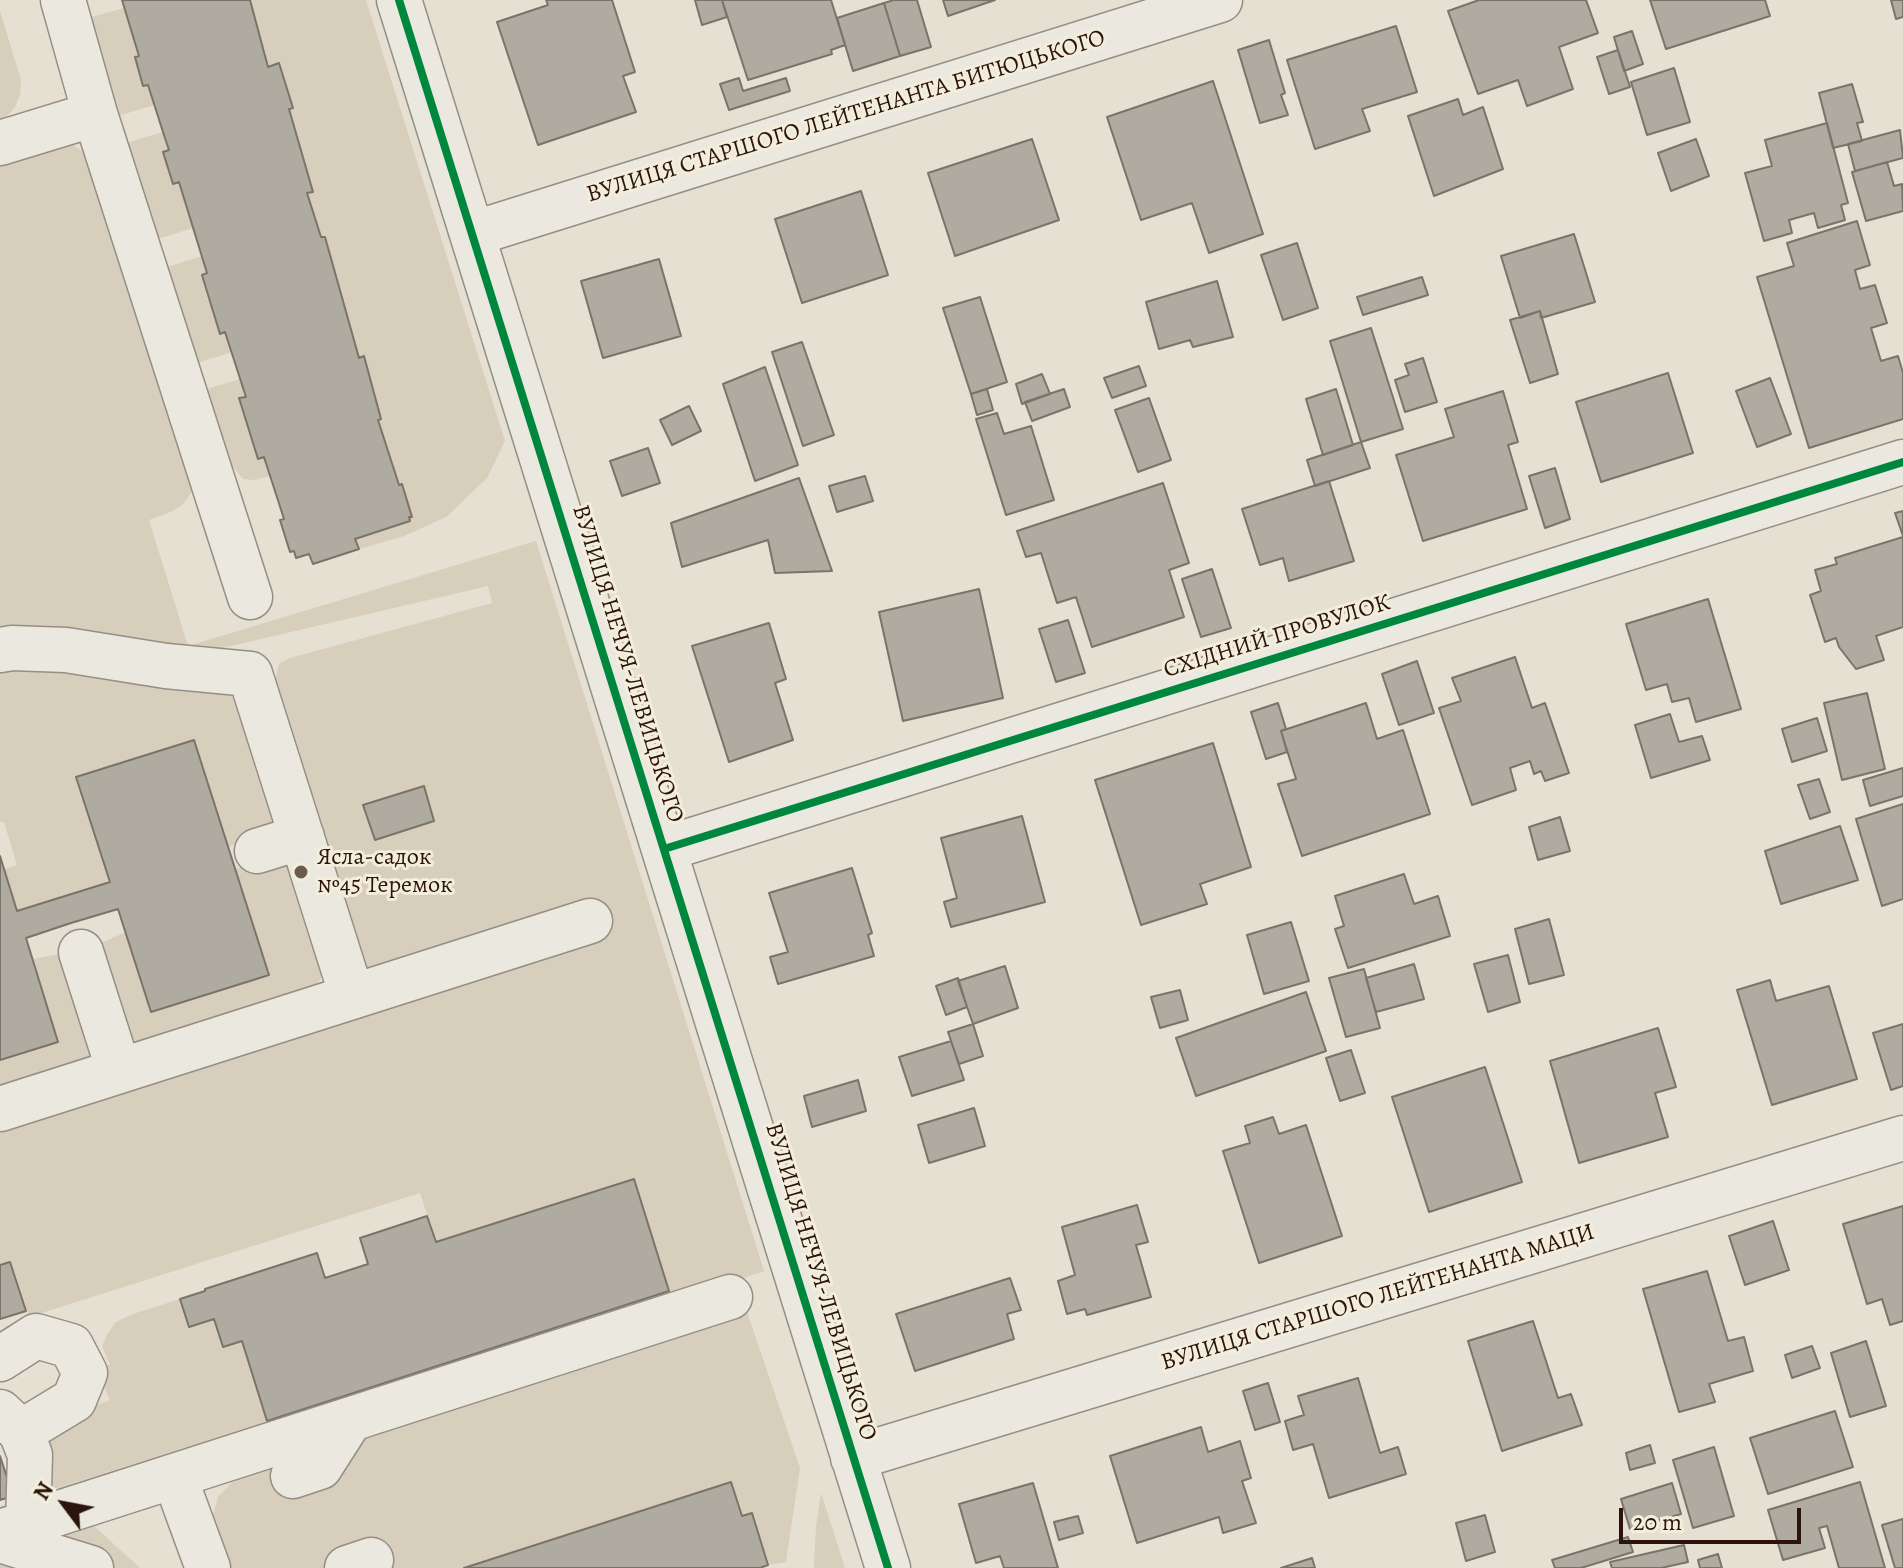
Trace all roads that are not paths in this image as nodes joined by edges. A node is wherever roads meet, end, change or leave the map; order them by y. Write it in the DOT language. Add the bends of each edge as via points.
graph roads {
  1 [pos="63,0"];
  2 [pos="399,0"];
  3 [pos="1220,0"];
  4 [pos="95,114"];
  5 [pos="0,143"];
  6 [pos="472,234"];
  7 [pos="1903,462"];
  8 [pos="250,597"];
  9 [pos="0,650"];
  10 [pos="302,837"];
  11 [pos="664,849"];
  12 [pos="257,851"];
  13 [pos="590,921"];
  14 [pos="81,952"];
  15 [pos="352,996"];
  16 [pos="119,1071"];
  17 [pos="0,1109"];
  18 [pos="1903,1138"];
  19 [pos="730,1297"];
  20 [pos="0,1359"];
  21 [pos="350,1420"];
  22 [pos="10,1422"];
  23 [pos="853,1458"];
  24 [pos="293,1476"];
  25 [pos="175,1478"];
  26 [pos="9,1532"];
  27 [pos="91,1568"];
  28 [pos="208,1568"];
  29 [pos="888,1568"];
  1 -- 4 [label="street"];
  2 -- 6 [label="street, ВУЛИЦЯ НЕЧУЯ-ЛЕВИЦЬКОГО"];
  3 -- 6 [label="street, ВУЛИЦЯ СТАРШОГО ЛЕЙТЕНАНТА БИТЮЦЬКОГО"];
  4 -- 5 [label="street"];
  4 -- 8 [label="street"];
  6 -- 11 [label="street, ВУЛИЦЯ НЕЧУЯ-ЛЕВИЦЬКОГО"];
  7 -- 11 [label="street, СХІДНИЙ ПРОВУЛОК"];
  9 -- 10 [label="street" via="66,650 250,674"];
  10 -- 12 [label="street"];
  10 -- 15 [label="street"];
  11 -- 23 [label="street, ВУЛИЦЯ НЕЧУЯ-ЛЕВИЦЬКОГО"];
  13 -- 15 [label="street"];
  14 -- 16 [label="street"];
  15 -- 16 [label="street"];
  16 -- 17 [label="street"];
  18 -- 23 [label="street, ВУЛИЦЯ СТАРШОГО ЛЕЙТЕНАНТА МАЦИ"];
  19 -- 21 [label="street"];
  20 -- 22 [label="street" via="36,1336 71,1346 85,1373 74,1400"];
  21 -- 24 [label="street" via="320,1467"];
  21 -- 25 [label="street"];
  22 -- 26 [label="street" via="30,1455"];
  23 -- 29 [label="street, ВУЛИЦЯ НЕЧУЯ-ЛЕВИЦЬКОГО"];
  25 -- 26 [label="street"];
  25 -- 28 [label="street"];
  26 -- 27 [label="street"];
}
